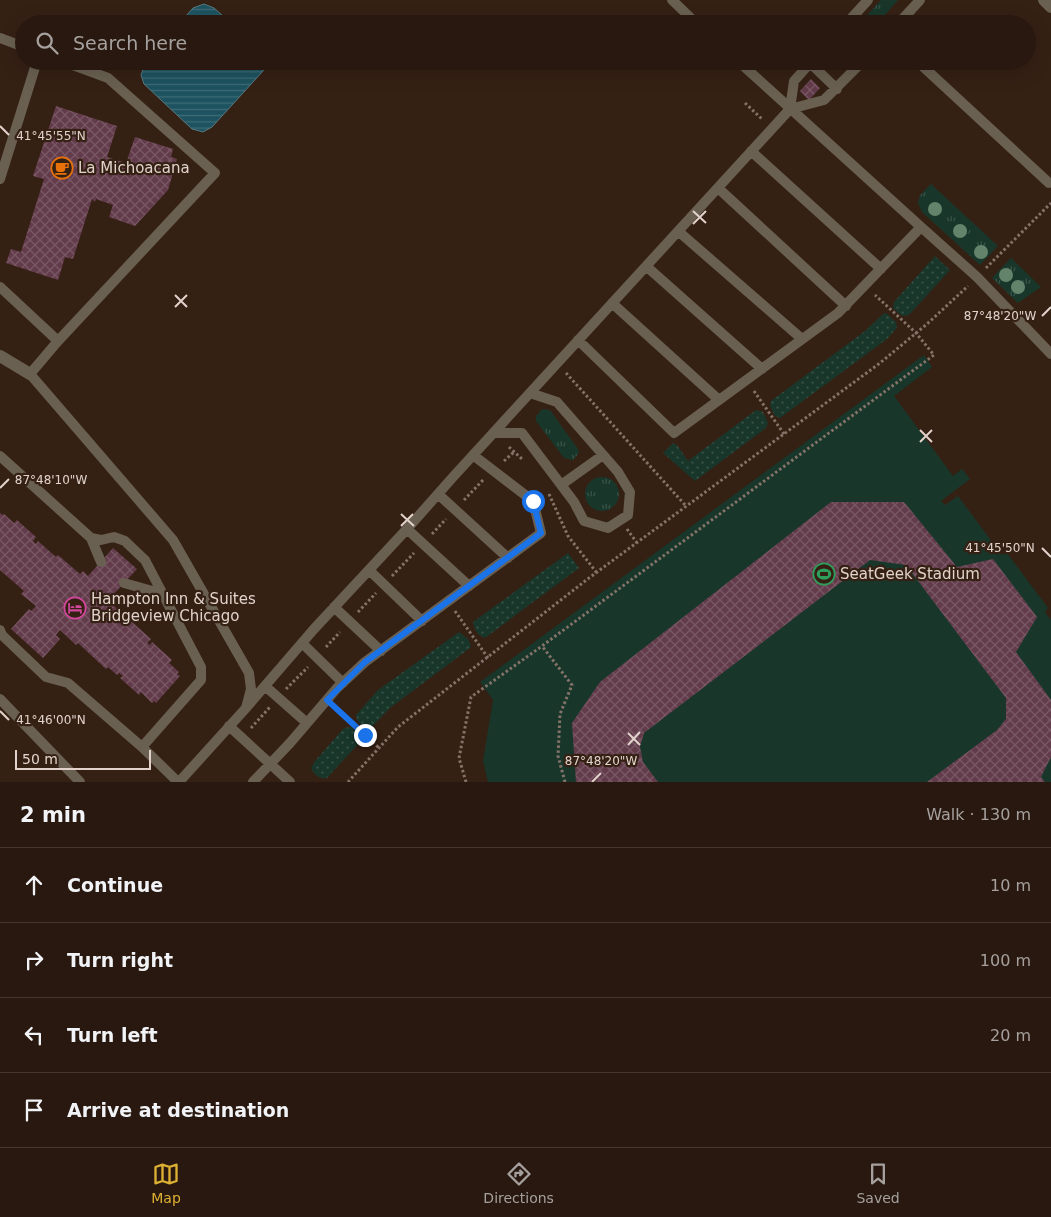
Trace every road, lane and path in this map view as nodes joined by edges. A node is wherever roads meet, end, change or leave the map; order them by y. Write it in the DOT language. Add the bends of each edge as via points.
graph roads {
  1 [pos="672,0"];
  2 [pos="920,0"];
  3 [pos="1044,0"];
  4 [pos="861,2"];
  5 [pos="1051,6"];
  6 [pos="688,15"];
  7 [pos="852,15"];
  8 [pos="906,15"];
  9 [pos="0,38"];
  10 [pos="15,44"];
  11 [pos="35,70"];
  12 [pos="86,70"];
  13 [pos="748,70"];
  14 [pos="804,70"];
  15 [pos="819,70"];
  16 [pos="855,70"];
  17 [pos="927,70"];
  18 [pos="837,89"];
  19 [pos="745,103"];
  20 [pos="790,109"];
  21 [pos="772,128"];
  22 [pos="751,151"];
  23 [pos="0,179"];
  24 [pos="1049,183"];
  25 [pos="718,188"];
  26 [pos="1051,203"];
  27 [pos="922,228"];
  28 [pos="678,231"];
  29 [pos="646,266"];
  30 [pos="881,269"];
  31 [pos="977,277"];
  32 [pos="0,286"];
  33 [pos="865,286"];
  34 [pos="612,303"];
  35 [pos="846,306"];
  36 [pos="916,333"];
  37 [pos="802,339"];
  38 [pos="578,340"];
  39 [pos="58,341"];
  40 [pos="1051,354"];
  41 [pos="0,356"];
  42 [pos="557,363"];
  43 [pos="762,368"];
  44 [pos="30,374"];
  45 [pos="746,380"];
  46 [pos="530,393"];
  47 [pos="719,400"];
  48 [pos="494,433"];
  49 [pos="784,434"];
  50 [pos="473,455"];
  51 [pos="603,455"];
  52 [pos="1,459"];
  53 [pos="561,485"];
  54 [pos="438,494"];
  55 [pos="686,506"];
  56 [pos="407,529"];
  57 [pos="91,538"];
  58 [pos="508,558"];
  59 [pos="101,562"];
  60 [pos="369,570"];
  61 [pos="124,583"];
  62 [pos="469,586"];
  63 [pos="163,594"];
  64 [pos="449,601"];
  65 [pos="334,607"];
  66 [pos="422,621"];
  67 [pos="0,630"];
  68 [pos="302,644"];
  69 [pos="542,646"];
  70 [pos="381,651"];
  71 [pos="488,658"];
  72 [pos="343,683"];
  73 [pos="265,686"];
  74 [pos="0,699"];
  75 [pos="327,700"];
  76 [pos="246,708"];
  77 [pos="307,723"];
  78 [pos="229,726"];
  79 [pos="142,747"];
  80 [pos="379,748"];
  81 [pos="270,764"];
  82 [pos="80,782"];
  83 [pos="178,782"];
  84 [pos="254,782"];
  85 [pos="290,782"];
  86 [pos="348,782"];
  87 [pos="466,782"];
  88 [pos="565,782"];
  1 -- 6 [label="lane"];
  2 -- 8 [label="lane"];
  3 -- 5 [label="street"];
  4 -- 7 [label="lane"];
  9 -- 10 [label="lane"];
  11 -- 23 [label="lane"];
  12 -- 39 [label="lane" via="108,78 215,173"];
  13 -- 20 [label="lane"];
  14 -- 20 [label="lane" via="794,81"];
  15 -- 18 [label="lane"];
  16 -- 18 [label="lane"];
  17 -- 24 [label="lane"];
  18 -- 20 [label="lane" via="824,100"];
  19 -- 21 [label="path"];
  20 -- 21 [label="lane"];
  20 -- 27 [label="lane"];
  21 -- 22 [label="lane"];
  22 -- 25 [label="lane"];
  22 -- 30 [label="lane"];
  25 -- 28 [label="lane"];
  25 -- 35 [label="lane"];
  26 -- 31 [label="path"];
  27 -- 30 [label="lane"];
  27 -- 31 [label="lane"];
  28 -- 29 [label="lane"];
  28 -- 37 [label="lane"];
  29 -- 34 [label="lane"];
  29 -- 43 [label="lane"];
  30 -- 33 [label="lane"];
  31 -- 36 [label="path"];
  31 -- 40 [label="lane"];
  32 -- 39 [label="lane"];
  33 -- 35 [label="lane"];
  33 -- 36 [label="path"];
  34 -- 38 [label="lane"];
  34 -- 47 [label="lane"];
  35 -- 37 [label="lane"];
  36 -- 49 [label="path"];
  36 -- 69 [label="path" via="934,355"];
  37 -- 43 [label="lane"];
  38 -- 42 [label="lane"];
  38 -- 47 [label="lane" via="674,433"];
  39 -- 44 [label="lane"];
  41 -- 44 [label="street"];
  42 -- 46 [label="lane"];
  42 -- 55 [label="path"];
  43 -- 45 [label="lane"];
  44 -- 76 [label="lane" via="173,540 249,673 251,690"];
  45 -- 47 [label="lane"];
  45 -- 49 [label="path"];
  46 -- 48 [label="lane"];
  46 -- 51 [label="lane" via="557,402"];
  48 -- 50 [label="lane"];
  48 -- 53 [label="lane" via="522,433"];
  49 -- 55 [label="path"];
  50 -- 54 [label="lane"];
  50 -- 58 [label="lane" via="533,501 541,533"];
  51 -- 53 [label="lane"];
  51 -- 53 [label="lane" via="630,492 628,515 608,528 584,521"];
  52 -- 57 [label="lane"];
  54 -- 56 [label="lane"];
  54 -- 58 [label="lane"];
  55 -- 71 [label="path"];
  56 -- 60 [label="lane"];
  56 -- 62 [label="lane"];
  57 -- 59 [label="lane"];
  57 -- 63 [label="lane" via="114,537 125,541 145,560"];
  58 -- 62 [label="lane"];
  60 -- 65 [label="lane"];
  60 -- 66 [label="lane"];
  61 -- 63 [label="lane"];
  62 -- 64 [label="lane"];
  63 -- 79 [label="lane" via="201,668 201,680"];
  64 -- 66 [label="lane"];
  64 -- 71 [label="path"];
  65 -- 68 [label="lane"];
  65 -- 70 [label="lane"];
  66 -- 70 [label="lane"];
  67 -- 79 [label="lane" via="46,677 68,683"];
  68 -- 72 [label="lane"];
  68 -- 73 [label="lane"];
  69 -- 87 [label="path" via="471,698 459,758"];
  69 -- 88 [label="path" via="572,685 560,714 558,756"];
  70 -- 72 [label="lane"];
  71 -- 80 [label="path" via="398,727"];
  72 -- 75 [label="lane"];
  73 -- 76 [label="lane"];
  73 -- 77 [label="lane"];
  74 -- 82 [label="lane"];
  75 -- 77 [label="lane"];
  75 -- 80 [label="path"];
  76 -- 78 [label="lane"];
  77 -- 81 [label="lane"];
  78 -- 81 [label="lane"];
  78 -- 83 [label="lane"];
  79 -- 83 [label="lane"];
  80 -- 86 [label="path"];
  81 -- 84 [label="lane"];
  81 -- 85 [label="lane"];
}
